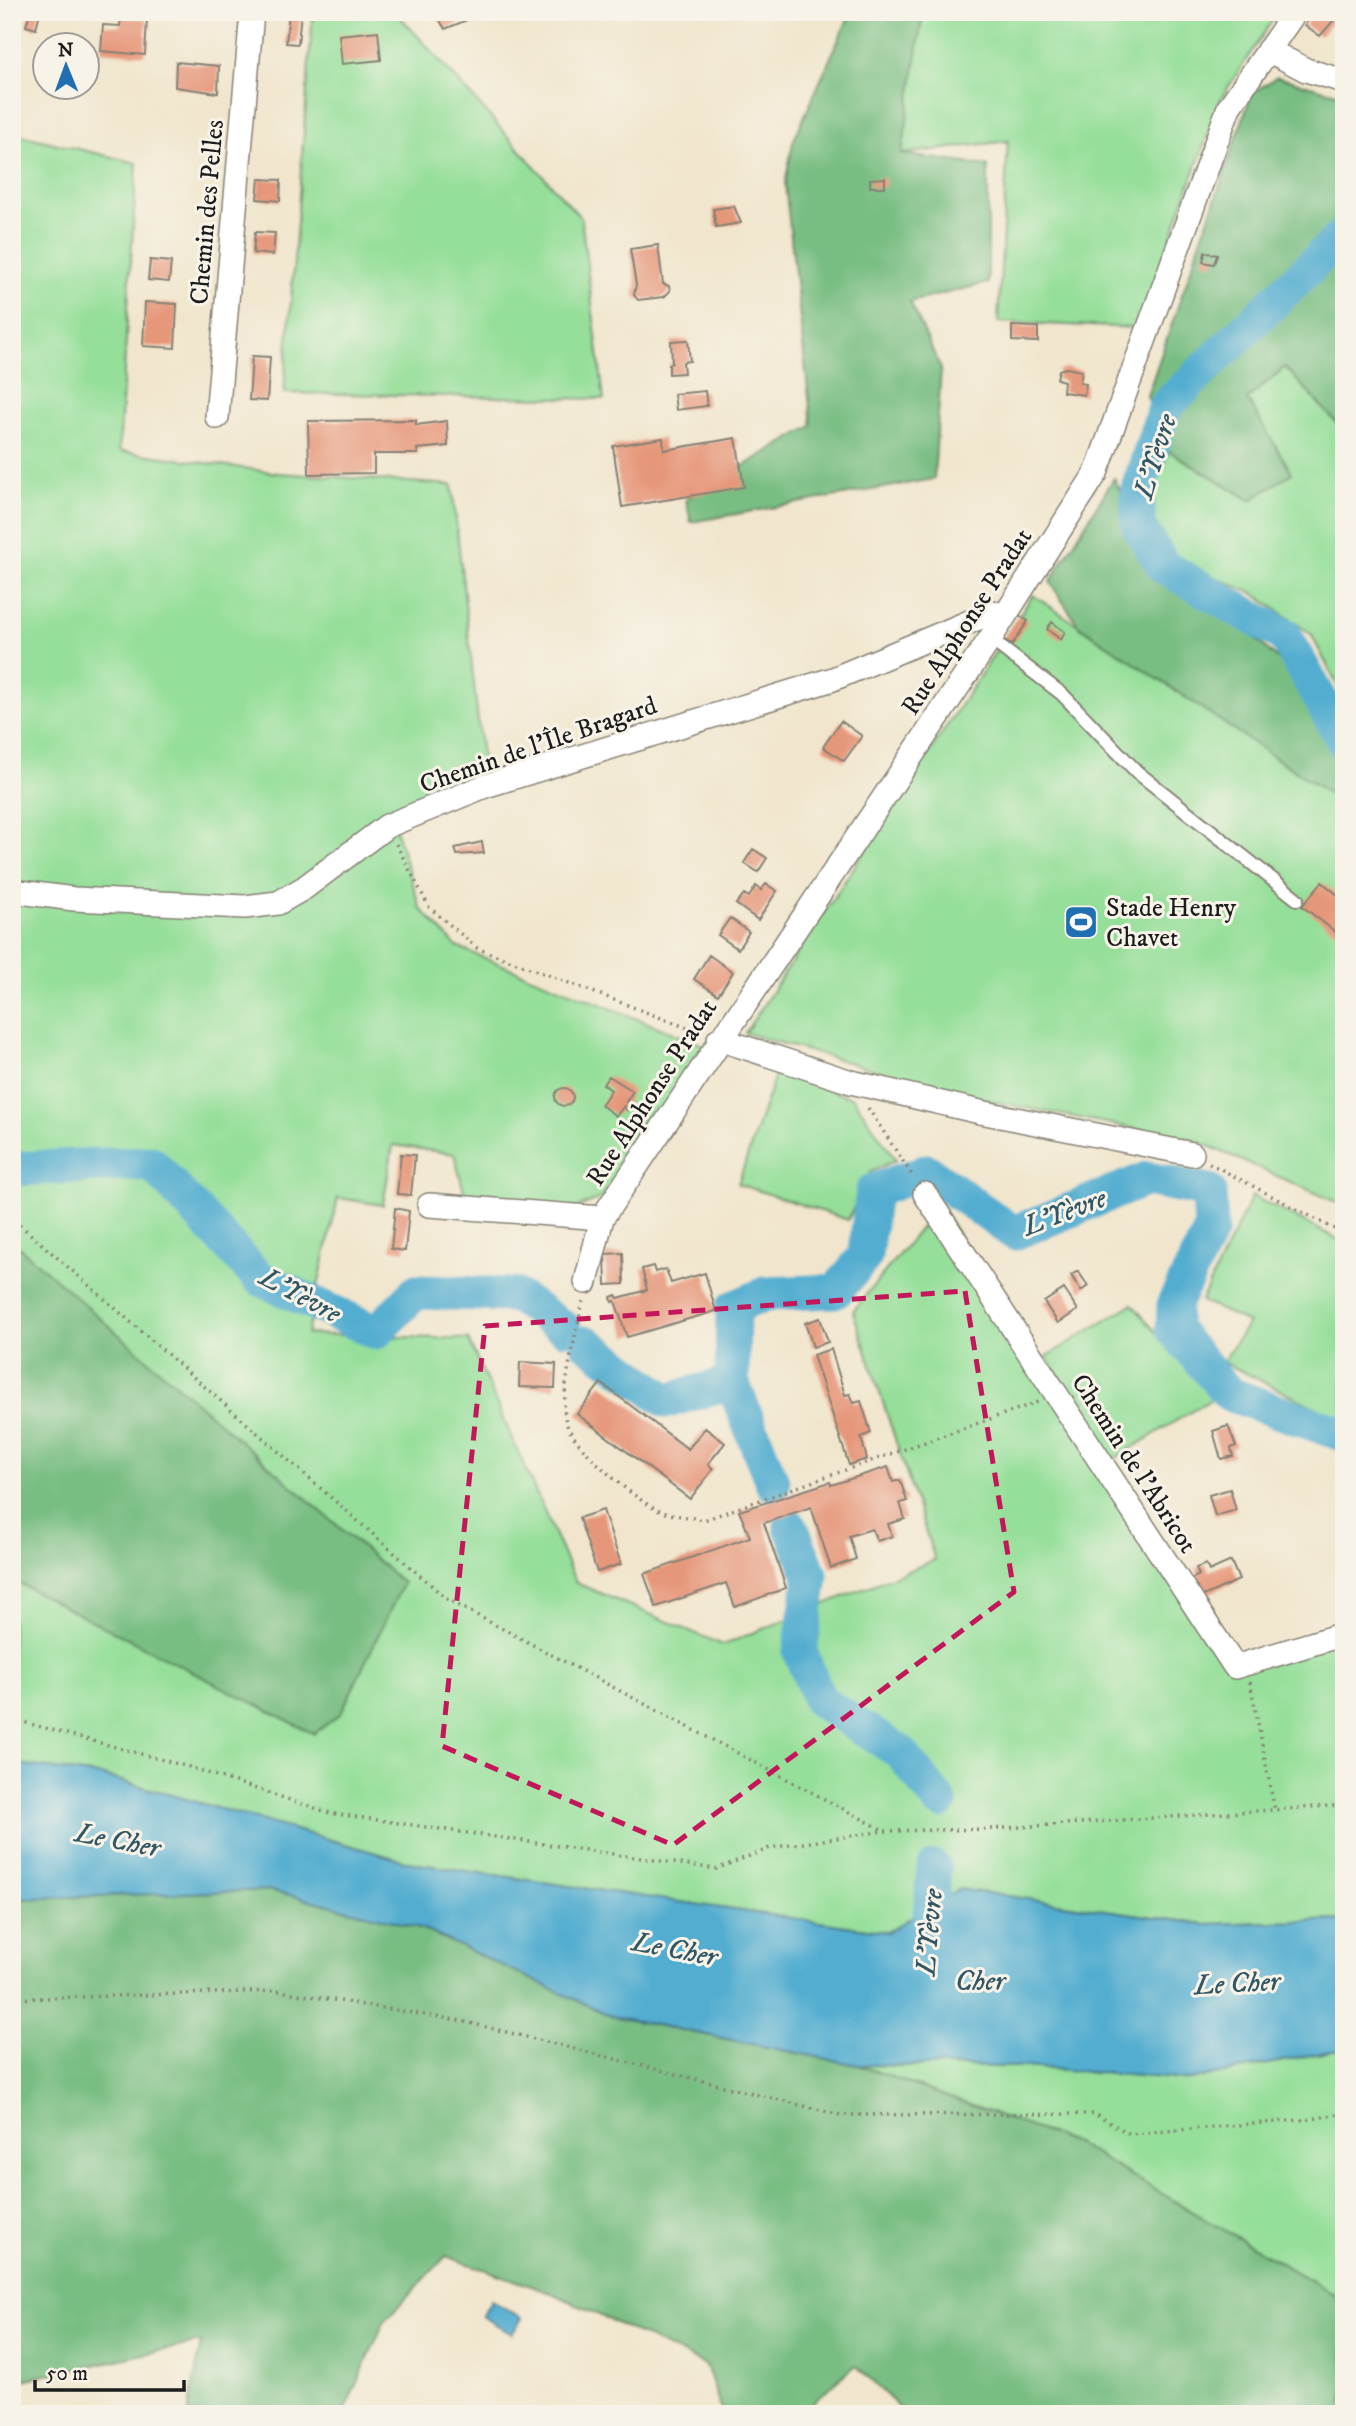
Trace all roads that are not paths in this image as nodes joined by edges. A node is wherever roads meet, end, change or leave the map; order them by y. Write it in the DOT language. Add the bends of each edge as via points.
graph roads {
  1 [pos="252,12"];
  2 [pos="1295,12"];
  3 [pos="1268,50"];
  4 [pos="1344,80"];
  5 [pos="217,417"];
  6 [pos="1002,619"];
  7 [pos="990,639"];
  8 [pos="12,891"];
  9 [pos="1297,899"];
  10 [pos="719,1039"];
  11 [pos="1192,1154"];
  12 [pos="925,1194"];
  13 [pos="429,1205"];
  14 [pos="602,1217"];
  15 [pos="586,1282"];
  16 [pos="1344,1634"];
  1 -- 5 [label="street, Chemin des Pelles"];
  2 -- 3 [label="street, Rue Alphonse Pradat"];
  3 -- 4 [label="street" via="1306,70"];
  3 -- 6 [label="street, Rue Alphonse Pradat" via="1229,107 1096,472"];
  6 -- 7 [label="street, Rue Alphonse Pradat"];
  6 -- 8 [label="street, Chemin de l'Île Bragard" via="993,612 833,679 485,786 387,827 278,903 246,907 74,899"];
  7 -- 9 [label="lane" via="1062,694 1137,772"];
  7 -- 10 [label="street, Rue Alphonse Pradat"];
  10 -- 11 [label="street" via="851,1082"];
  10 -- 14 [label="street, Rue Alphonse Pradat"];
  12 -- 16 [label="street, Chemin de l'Abricot" via="1235,1667"];
  13 -- 14 [label="street, Rue Alphonse Pradat"];
  14 -- 15 [label="street, Rue Alphonse Pradat"];
}
